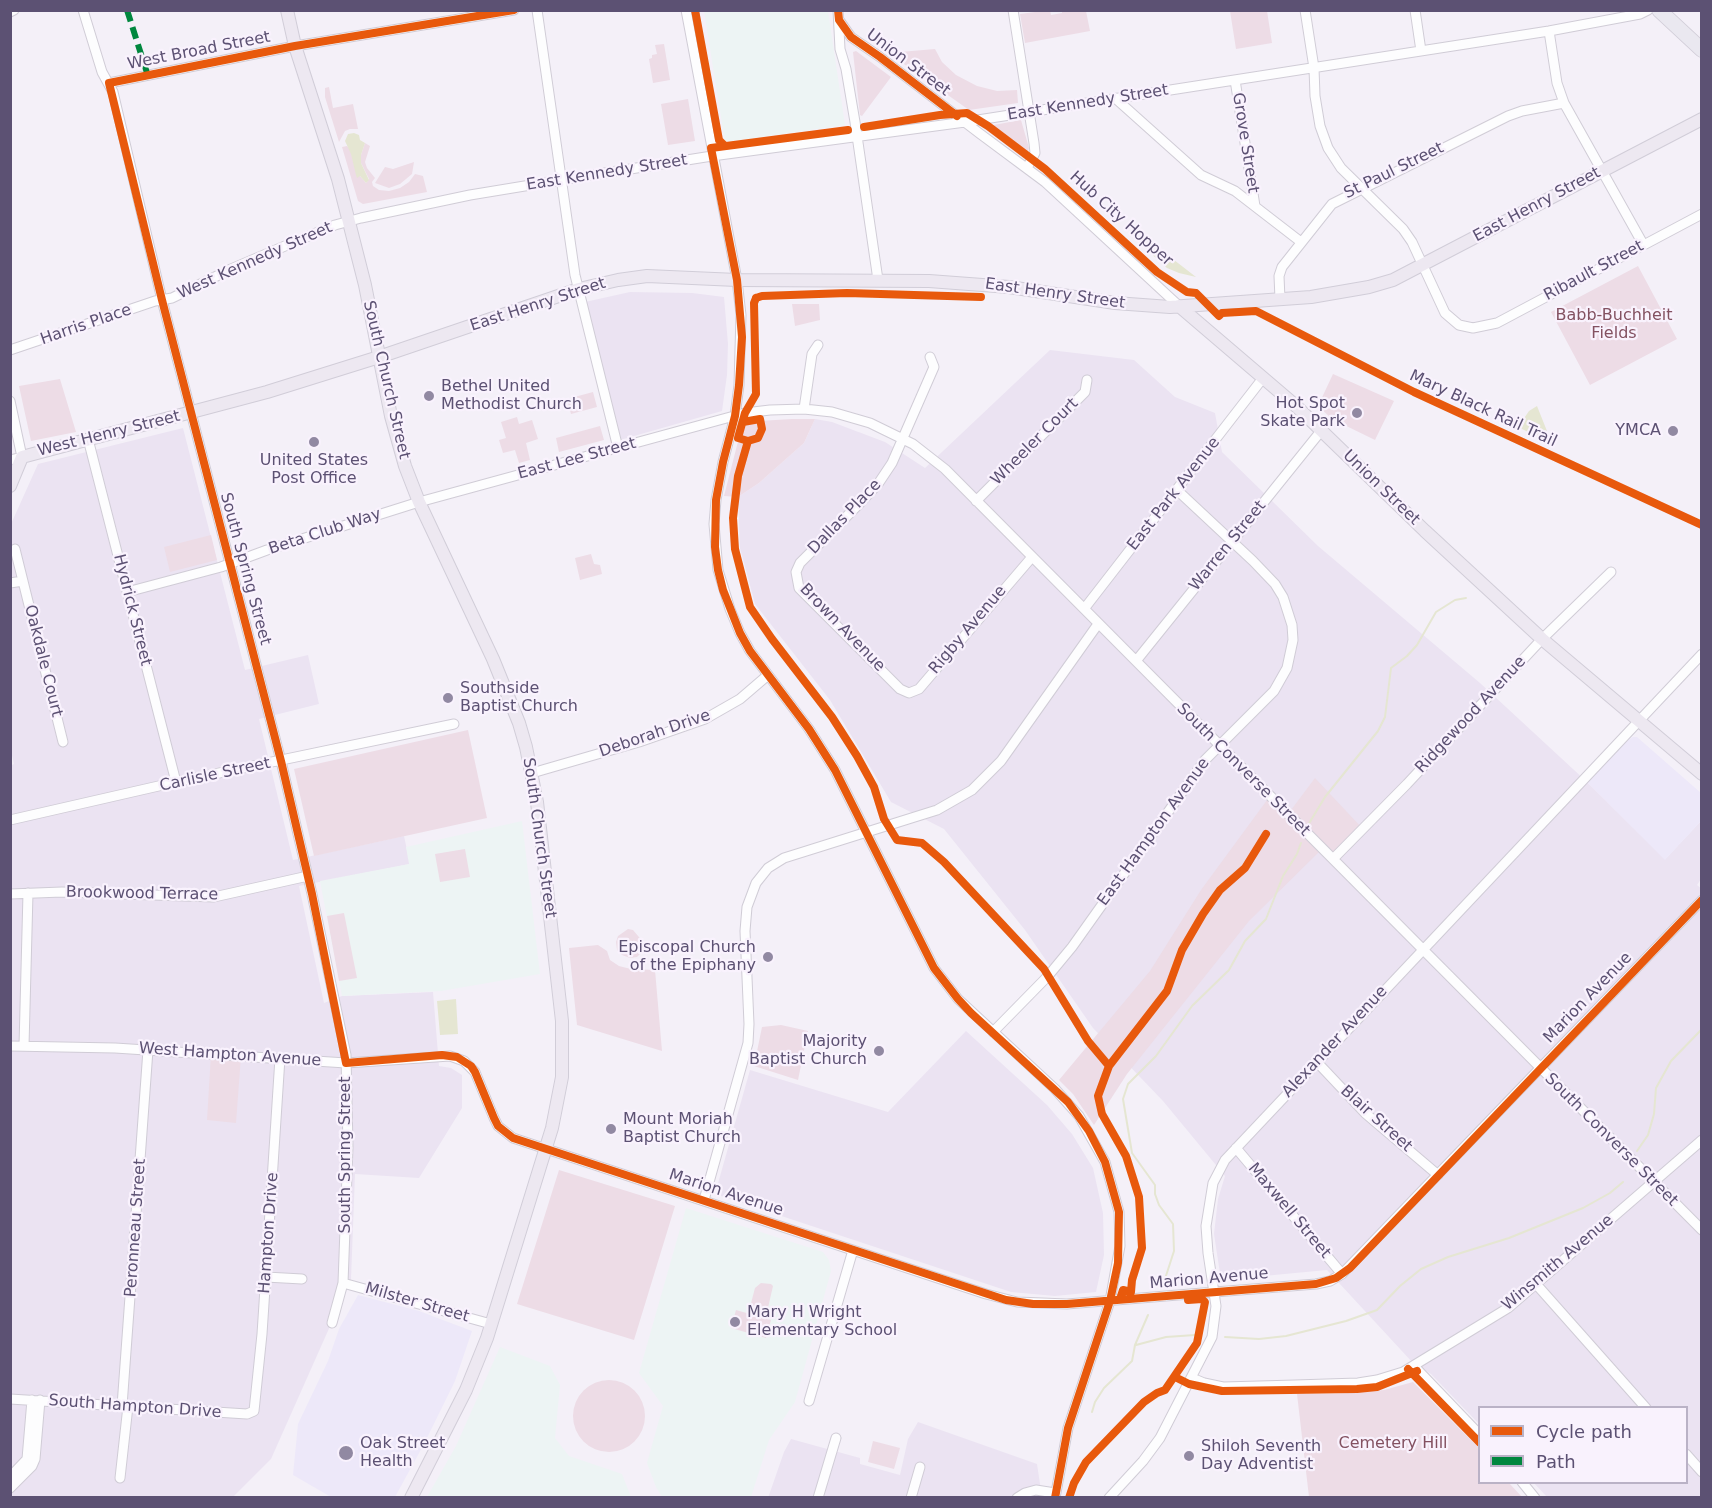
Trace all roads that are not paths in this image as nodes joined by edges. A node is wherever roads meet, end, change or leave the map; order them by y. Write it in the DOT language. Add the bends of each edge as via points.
graph roads {
  1 [pos="83,10"];
  2 [pos="287,10"];
  3 [pos="514,10"];
  4 [pos="537,10"];
  5 [pos="686,10"];
  6 [pos="1012,10"];
  7 [pos="1305,10"];
  8 [pos="1415,10"];
  9 [pos="1648,10"];
  10 [pos="1659,10"];
  11 [pos="838,15"];
  12 [pos="1549,31"];
  13 [pos="851,37"];
  14 [pos="295,46"];
  15 [pos="1701,50"];
  16 [pos="1421,51"];
  17 [pos="1314,68"];
  18 [pos="846,69"];
  19 [pos="1234,80"];
  20 [pos="109,83"];
  21 [pos="1115,98"];
  22 [pos="1563,103"];
  23 [pos="1028,112"];
  24 [pos="1701,119"];
  25 [pos="965,123"];
  26 [pos="858,137"];
  27 [pos="712,156"];
  28 [pos="1027,168"];
  29 [pos="1602,171"];
  30 [pos="561,180"];
  31 [pos="1361,188"];
  32 [pos="1255,206"];
  33 [pos="1701,214"];
  34 [pos="349,220"];
  35 [pos="1301,242"];
  36 [pos="1643,244"];
  37 [pos="1423,265"];
  38 [pos="737,280"];
  39 [pos="878,280"];
  40 [pos="579,289"];
  41 [pos="1280,299"];
  42 [pos="162,300"];
  43 [pos="1179,306"];
  44 [pos="818,345"];
  45 [pos="10,350"];
  46 [pos="380,357"];
  47 [pos="930,357"];
  48 [pos="1263,378"];
  49 [pos="1087,380"];
  50 [pos="10,402"];
  51 [pos="804,409"];
  52 [pos="191,414"];
  53 [pos="735,416"];
  54 [pos="1321,431"];
  55 [pos="88,438"];
  56 [pos="903,438"];
  57 [pos="618,448"];
  58 [pos="16,459"];
  59 [pos="10,486"];
  60 [pos="1177,490"];
  61 [pos="976,501"];
  62 [pos="419,502"];
  63 [pos="1231,541"];
  64 [pos="15,549"];
  65 [pos="1032,557"];
  66 [pos="229,563"];
  67 [pos="800,563"];
  68 [pos="1611,572"];
  69 [pos="23,581"];
  70 [pos="10,583"];
  71 [pos="127,592"];
  72 [pos="1084,609"];
  73 [pos="1098,624"];
  74 [pos="1542,639"];
  75 [pos="1701,654"];
  76 [pos="1136,661"];
  77 [pos="768,675"];
  78 [pos="900,689"];
  79 [pos="1639,720"];
  80 [pos="454,724"];
  81 [pos="63,742"];
  82 [pos="1219,746"];
  83 [pos="280,761"];
  84 [pos="532,773"];
  85 [pos="1701,774"];
  86 [pos="176,782"];
  87 [pos="10,820"];
  88 [pos="867,832"];
  89 [pos="1333,859"];
  90 [pos="308,876"];
  91 [pos="28,893"];
  92 [pos="10,894"];
  93 [pos="1701,900"];
  94 [pos="1422,949"];
  95 [pos="993,1032"];
  96 [pos="10,1046"];
  97 [pos="24,1046"];
  98 [pos="148,1050"];
  99 [pos="280,1058"];
  100 [pos="1316,1061"];
  101 [pos="346,1063"];
  102 [pos="1540,1067"];
  103 [pos="1701,1140"];
  104 [pos="545,1148"];
  105 [pos="1236,1148"];
  106 [pos="1438,1175"];
  107 [pos="1653,1182"];
  108 [pos="704,1200"];
  109 [pos="1701,1230"];
  110 [pos="853,1250"];
  111 [pos="1342,1274"];
  112 [pos="266,1277"];
  113 [pos="302,1279"];
  114 [pos="343,1283"];
  115 [pos="1536,1284"];
  116 [pos="1215,1292"];
  117 [pos="1110,1301"];
  118 [pos="332,1323"];
  119 [pos="491,1324"];
  120 [pos="1414,1366"];
  121 [pos="1192,1378"];
  122 [pos="10,1399"];
  123 [pos="35,1400"];
  124 [pos="809,1401"];
  125 [pos="125,1406"];
  126 [pos="1645,1406"];
  127 [pos="256,1407"];
  128 [pos="1478,1434"];
  129 [pos="836,1438"];
  130 [pos="1688,1456"];
  131 [pos="31,1461"];
  132 [pos="920,1467"];
  133 [pos="1701,1472"];
  134 [pos="10,1477"];
  135 [pos="120,1478"];
  136 [pos="1524,1484"];
  137 [pos="10,1488"];
  138 [pos="1055,1495"];
  139 [pos="411,1497"];
  140 [pos="818,1497"];
  141 [pos="911,1497"];
  142 [pos="1017,1497"];
  143 [pos="1109,1497"];
  144 [pos="1535,1497"];
  1 -- 20 [label="street, South Spring Street"];
  2 -- 14 [label="main road, South Church Street"];
  3 -- 14 [label="street, West Broad Street"];
  4 -- 30 [label="street"];
  5 -- 27 [label="street"];
  6 -- 23 [label="street"];
  7 -- 17 [label="street"];
  8 -- 16 [label="street"];
  9 -- 12 [label="street, East Kennedy Street"];
  10 -- 15 [label="highway"];
  11 -- 13 [label="street, Union Street"];
  11 -- 18 [label="street" via="840,49"];
  12 -- 16 [label="street, East Kennedy Street"];
  12 -- 22 [label="street"];
  13 -- 18 [label="street" via="845,51"];
  13 -- 25 [label="street, Union Street"];
  14 -- 20 [label="street, West Broad Street"];
  14 -- 34 [label="main road, South Church Street"];
  16 -- 17 [label="street, East Kennedy Street"];
  17 -- 19 [label="street, East Kennedy Street"];
  17 -- 31 [label="street" via="1323,137 1334,159"];
  18 -- 26 [label="street"];
  19 -- 21 [label="street, East Kennedy Street"];
  19 -- 32 [label="street, Grove Street"];
  20 -- 42 [label="street, South Spring Street"];
  21 -- 23 [label="street, East Kennedy Street"];
  21 -- 32 [label="street" via="1201,175 1235,191"];
  22 -- 29 [label="street"];
  22 -- 31 [label="street, St Paul Street" via="1508,116"];
  23 -- 25 [label="street, East Kennedy Street"];
  23 -- 28 [label="street" via="1035,153"];
  24 -- 29 [label="main road, East Henry Street"];
  25 -- 26 [label="street, East Kennedy Street"];
  25 -- 28 [label="street, Union Street"];
  26 -- 27 [label="street, East Kennedy Street"];
  26 -- 39 [label="street"];
  27 -- 30 [label="street, East Kennedy Street"];
  27 -- 38 [label="street"];
  28 -- 43 [label="street, Union Street"];
  29 -- 36 [label="street"];
  29 -- 37 [label="main road, East Henry Street"];
  30 -- 34 [label="street, East Kennedy Street"];
  30 -- 40 [label="street"];
  31 -- 35 [label="street, St Paul Street" via="1332,204"];
  31 -- 37 [label="street" via="1403,229"];
  32 -- 35 [label="street"];
  33 -- 36 [label="street, Ribault Street"];
  34 -- 42 [label="street, West Kennedy Street"];
  34 -- 46 [label="main road, South Church Street"];
  35 -- 41 [label="street, St Paul Street" via="1280,271"];
  36 -- 37 [label="street, Ribault Street" via="1487,327 1466,327 1452,320"];
  37 -- 41 [label="main road, East Henry Street" via="1368,287"];
  38 -- 39 [label="main road, East Henry Street"];
  38 -- 40 [label="main road, East Henry Street" via="646,276"];
  38 -- 53 [label="street" via="742,337"];
  39 -- 43 [label="main road, East Henry Street" via="975,284 1115,303"];
  40 -- 46 [label="main road, East Henry Street"];
  40 -- 57 [label="street"];
  41 -- 43 [label="main road, East Henry Street"];
  42 -- 45 [label="street, Harris Place"];
  42 -- 52 [label="street, South Spring Street"];
  43 -- 48 [label="main road, Union Street"];
  44 -- 51 [label="street" via="812,354"];
  46 -- 52 [label="main road, West Henry Street"];
  46 -- 62 [label="main road, South Church Street" via="396,435"];
  47 -- 56 [label="street, Dallas Place" via="934,368"];
  48 -- 54 [label="main road, Union Street"];
  48 -- 60 [label="street, East Park Avenue"];
  49 -- 61 [label="street, Wheeler Court" via="1085,392"];
  50 -- 58 [label="street"];
  51 -- 53 [label="street, South Converse Street"];
  51 -- 56 [label="street, South Converse Street" via="851,416"];
  52 -- 55 [label="main road, West Henry Street"];
  52 -- 66 [label="street, South Spring Street"];
  53 -- 57 [label="street, East Lee Street"];
  53 -- 77 [label="street" via="716,500 715,547 723,590 736,625"];
  54 -- 63 [label="street, Warren Street"];
  54 -- 74 [label="main road, Union Street"];
  55 -- 58 [label="main road, West Henry Street"];
  55 -- 71 [label="street, Hydrick Street"];
  56 -- 61 [label="street, South Converse Street" via="930,456"];
  56 -- 67 [label="street, Dallas Place" via="878,484"];
  57 -- 62 [label="street, East Lee Street"];
  58 -- 59 [label="main road"];
  60 -- 63 [label="street, East Hampton Avenue"];
  60 -- 72 [label="street, East Park Avenue"];
  61 -- 65 [label="street, South Converse Street"];
  62 -- 66 [label="street, Beta Club Way"];
  62 -- 84 [label="main road, South Church Street" via="499,673 519,723"];
  63 -- 76 [label="street, Warren Street"];
  63 -- 82 [label="street, East Hampton Avenue" via="1275,584 1283,597 1293,640 1287,668 1274,691"];
  64 -- 69 [label="street, Oakdale Court"];
  65 -- 72 [label="street, South Converse Street"];
  65 -- 78 [label="street, Rigby Avenue" via="919,689 909,693"];
  66 -- 71 [label="street, Beta Club Way"];
  66 -- 83 [label="street, South Spring Street"];
  67 -- 78 [label="street, Brown Avenue" via="796,572 799,588"];
  68 -- 74 [label="street, Ridgewood Avenue"];
  69 -- 70 [label="street"];
  69 -- 81 [label="street, Oakdale Court"];
  71 -- 86 [label="street, Hydrick Street"];
  72 -- 73 [label="street, South Converse Street"];
  73 -- 76 [label="street, South Converse Street"];
  73 -- 88 [label="street" via="988,776 937,810"];
  74 -- 79 [label="main road, Union Street"];
  74 -- 89 [label="street, Ridgewood Avenue"];
  75 -- 79 [label="street, Alexander Avenue"];
  76 -- 82 [label="street, South Converse Street"];
  77 -- 84 [label="street, Deborah Drive" via="740,699 705,719"];
  77 -- 88 [label="street" via="827,756"];
  79 -- 85 [label="main road, Union Street"];
  79 -- 94 [label="street, Alexander Avenue"];
  80 -- 83 [label="street, Carlisle Street"];
  82 -- 89 [label="street, South Converse Street"];
  82 -- 95 [label="street, East Hampton Avenue" via="1205,760 1072,947"];
  83 -- 86 [label="street, Carlisle Street"];
  83 -- 90 [label="street, South Spring Street"];
  84 -- 104 [label="main road, South Church Street" via="564,1048 560,1091"];
  86 -- 87 [label="street, Carlisle Street"];
  88 -- 95 [label="street" via="934,968 958,999"];
  88 -- 108 [label="street" via="784,858 762,875 752,890 745,931 748,1043"];
  89 -- 94 [label="street, South Converse Street"];
  90 -- 91 [label="street, Brookwood Terrace" via="214,897"];
  90 -- 101 [label="street, South Spring Street"];
  91 -- 92 [label="street, Brookwood Terrace"];
  91 -- 97 [label="street"];
  93 -- 102 [label="street, Marion Avenue"];
  94 -- 100 [label="street, Alexander Avenue"];
  94 -- 102 [label="street, South Converse Street"];
  95 -- 117 [label="street" via="1068,1102 1105,1162 1121,1229"];
  96 -- 97 [label="street, West Hampton Avenue"];
  97 -- 98 [label="street, West Hampton Avenue"];
  98 -- 99 [label="street, West Hampton Avenue"];
  98 -- 125 [label="street, Peronneau Street"];
  99 -- 101 [label="street, West Hampton Avenue"];
  99 -- 112 [label="street, Hampton Drive"];
  100 -- 105 [label="street, Alexander Avenue"];
  100 -- 106 [label="street, Blair Street" via="1365,1113"];
  101 -- 104 [label="street, West Hampton Avenue" via="457,1057 476,1071 498,1126 513,1138"];
  101 -- 114 [label="street, South Spring Street" via="348,1147"];
  102 -- 106 [label="street, Marion Avenue"];
  102 -- 107 [label="street, South Converse Street"];
  103 -- 107 [label="street, Winsmith Avenue"];
  104 -- 108 [label="street, Marion Avenue"];
  104 -- 119 [label="main road, South Church Street"];
  105 -- 111 [label="street, Maxwell Street"];
  105 -- 116 [label="street, Alexander Avenue" via="1218,1171 1208,1206 1206,1236"];
  106 -- 111 [label="street, Marion Avenue"];
  107 -- 109 [label="street, South Converse Street"];
  107 -- 115 [label="street, Winsmith Avenue"];
  108 -- 110 [label="street, Marion Avenue"];
  110 -- 117 [label="street, Marion Avenue" via="1017,1302"];
  110 -- 124 [label="street"];
  111 -- 116 [label="street, Marion Avenue" via="1316,1284"];
  112 -- 113 [label="street"];
  112 -- 127 [label="street, Hampton Drive"];
  114 -- 118 [label="street, South Spring Street"];
  114 -- 119 [label="street, Milster Street"];
  115 -- 120 [label="street, Winsmith Avenue" via="1508,1308"];
  115 -- 126 [label="street"];
  116 -- 117 [label="street, Marion Avenue"];
  116 -- 121 [label="street, Alexander Avenue" via="1212,1337"];
  117 -- 138 [label="street" via="1068,1428"];
  119 -- 139 [label="main road, South Church Street" via="466,1390"];
  120 -- 121 [label="street, Winsmith Avenue" via="1392,1376 1358,1383 1222,1387"];
  120 -- 128 [label="street"];
  121 -- 143 [label="street, Alexander Avenue" via="1156,1444"];
  122 -- 123 [label="street, South Hampton Drive"];
  123 -- 125 [label="street, South Hampton Drive"];
  123 -- 131 [label="street"];
  125 -- 127 [label="street, South Hampton Drive" via="247,1414"];
  125 -- 135 [label="street, Peronneau Street"];
  129 -- 140 [label="street"];
  130 -- 133 [label="street"];
  131 -- 134 [label="street"];
  131 -- 137 [label="street"];
  132 -- 141 [label="street"];
  136 -- 144 [label="street"];
  138 -- 142 [label="street" via="1036,1490"];
}
